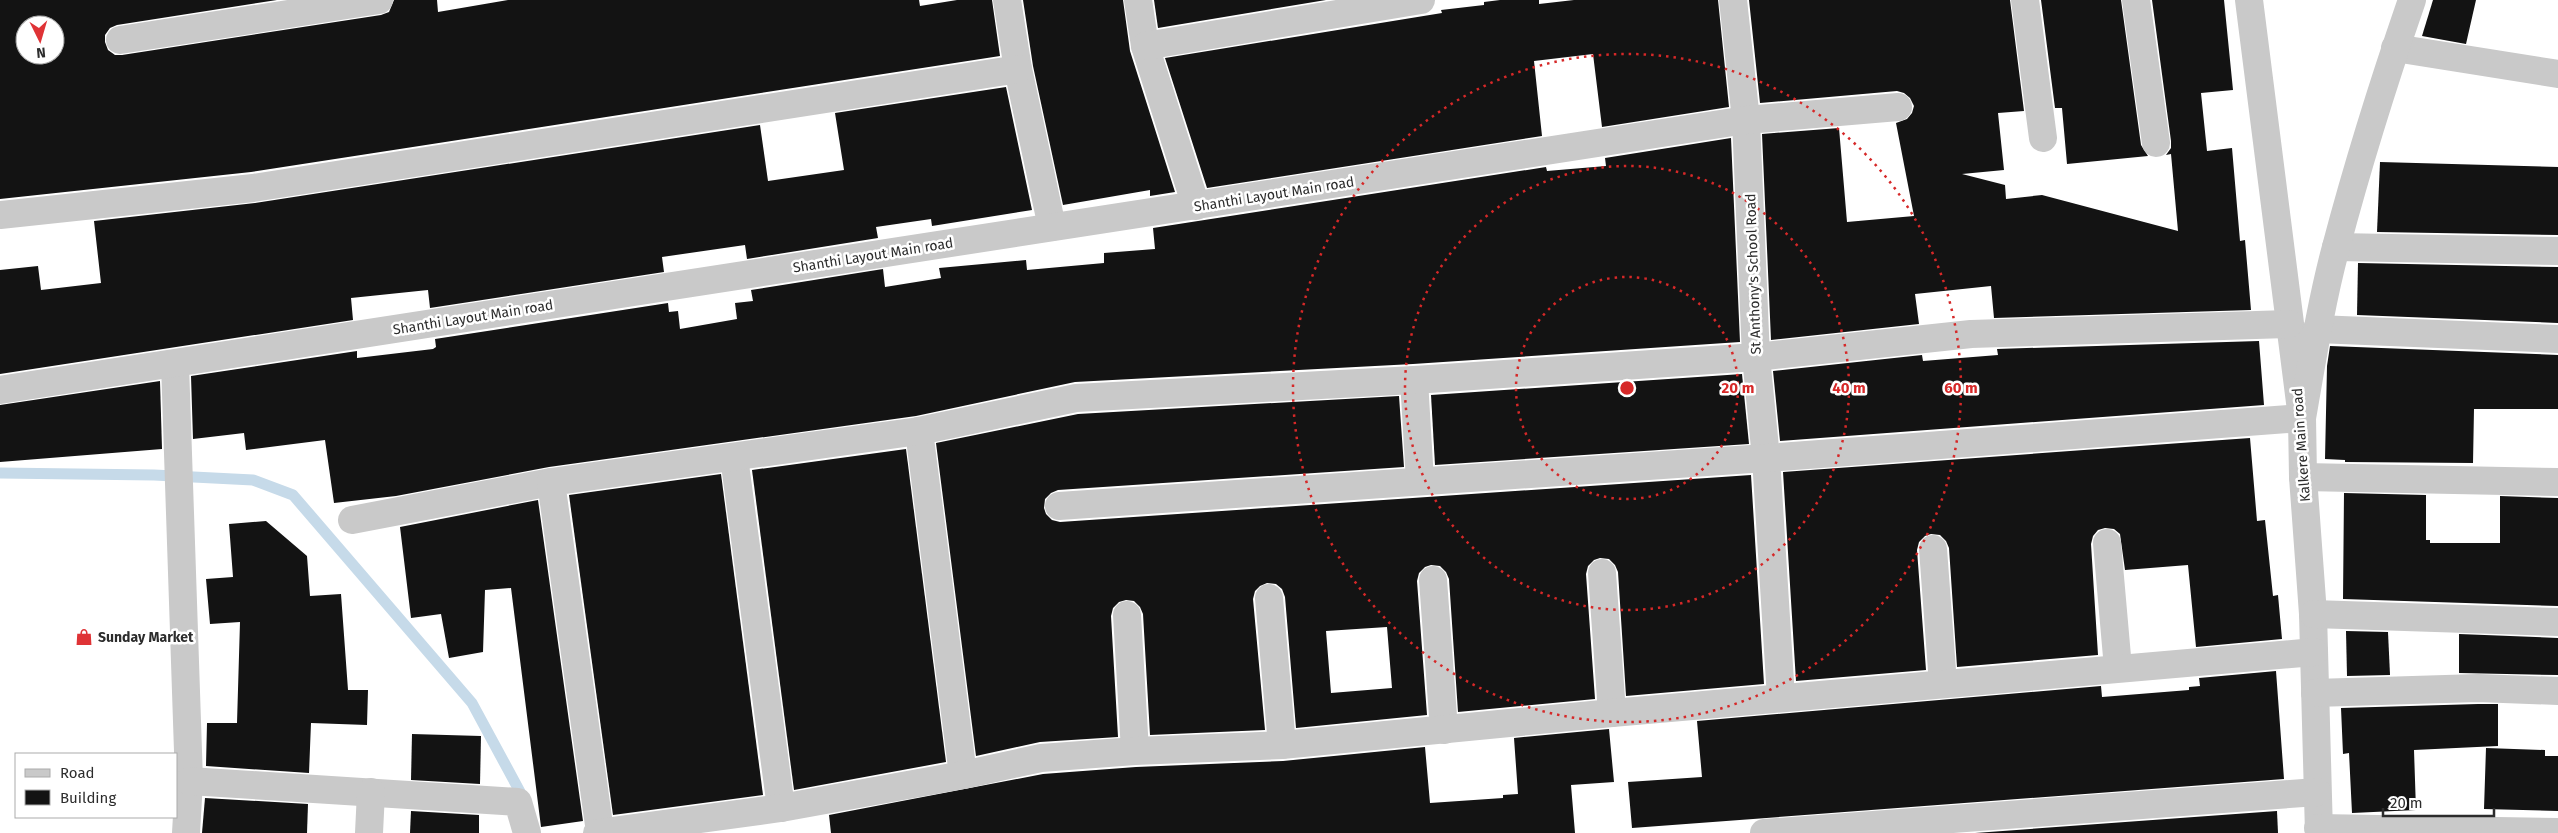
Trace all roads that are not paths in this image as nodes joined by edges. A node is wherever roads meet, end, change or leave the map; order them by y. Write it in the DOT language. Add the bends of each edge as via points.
graph roads {
  1 [pos="379,0"];
  2 [pos="1006,0"];
  3 [pos="1138,0"];
  4 [pos="1421,0"];
  5 [pos="1733,0"];
  6 [pos="2025,0"];
  7 [pos="2136,0"];
  8 [pos="2249,0"];
  9 [pos="2412,0"];
  10 [pos="120,40"];
  11 [pos="1145,46"];
  12 [pos="2395,48"];
  13 [pos="1018,69"];
  14 [pos="2558,74"];
  15 [pos="1898,106"];
  16 [pos="1746,120"];
  17 [pos="2043,138"];
  18 [pos="2156,143"];
  19 [pos="1196,206"];
  20 [pos="0,215"];
  21 [pos="1052,228"];
  22 [pos="2336,247"];
  23 [pos="2558,251"];
  24 [pos="2289,324"];
  25 [pos="2318,329"];
  26 [pos="2558,339"];
  27 [pos="1756,357"];
  28 [pos="175,364"];
  29 [pos="1414,380"];
  30 [pos="0,390"];
  31 [pos="2302,418"];
  32 [pos="919,430"];
  33 [pos="734,457"];
  34 [pos="1766,458"];
  35 [pos="2303,477"];
  36 [pos="1420,481"];
  37 [pos="551,482"];
  38 [pos="2558,482"];
  39 [pos="1059,506"];
  40 [pos="352,520"];
  41 [pos="2107,543"];
  42 [pos="1933,549"];
  43 [pos="1602,573"];
  44 [pos="1432,580"];
  45 [pos="1269,598"];
  46 [pos="2313,614"];
  47 [pos="1127,615"];
  48 [pos="2558,622"];
  49 [pos="2314,652"];
  50 [pos="2118,668"];
  51 [pos="1944,684"];
  52 [pos="2558,691"];
  53 [pos="2315,692"];
  54 [pos="1781,698"];
  55 [pos="1612,713"];
  56 [pos="1444,730"];
  57 [pos="1282,745"];
  58 [pos="1135,751"];
  59 [pos="963,775"];
  60 [pos="189,781"];
  61 [pos="372,792"];
  62 [pos="2318,792"];
  63 [pos="781,808"];
  64 [pos="2318,830"];
  65 [pos="598,832"];
  66 [pos="1778,832"];
  67 [pos="2558,832"];
  68 [pos="186,833"];
  69 [pos="369,833"];
  70 [pos="527,833"];
  1 -- 10 [label="street"];
  2 -- 13 [label="street"];
  3 -- 11 [label="street"];
  4 -- 11 [label="street"];
  5 -- 16 [label="street, St Anthony's School Road"];
  6 -- 17 [label="street"];
  7 -- 18 [label="street"];
  8 -- 24 [label="street, Kalkere Main road"];
  9 -- 12 [label="street"];
  11 -- 19 [label="street"];
  12 -- 14 [label="street"];
  12 -- 22 [label="street"];
  13 -- 20 [label="street" via="253,188"];
  13 -- 21 [label="street"];
  15 -- 16 [label="street, Shanthi Layout Main road"];
  16 -- 19 [label="street, Shanthi Layout Main road"];
  16 -- 27 [label="street, St Anthony's School Road"];
  19 -- 21 [label="street, Shanthi Layout Main road"];
  21 -- 28 [label="street, Shanthi Layout Main road"];
  22 -- 23 [label="street"];
  22 -- 25 [label="street"];
  24 -- 27 [label="street" via="1971,334"];
  24 -- 31 [label="street, Kalkere Main road"];
  25 -- 26 [label="street"];
  25 -- 31 [label="street"];
  27 -- 29 [label="street"];
  27 -- 34 [label="street, St Anthony's School Road"];
  28 -- 30 [label="street, Shanthi Layout Main road"];
  28 -- 60 [label="street"];
  29 -- 32 [label="street" via="1076,398"];
  29 -- 36 [label="street"];
  31 -- 34 [label="street"];
  31 -- 35 [label="street, Kalkere Main road"];
  32 -- 33 [label="street"];
  32 -- 59 [label="street"];
  33 -- 37 [label="street"];
  33 -- 63 [label="street"];
  34 -- 36 [label="street"];
  34 -- 54 [label="street, St Anthony's School Road"];
  35 -- 38 [label="street"];
  35 -- 46 [label="street, Kalkere Main road"];
  36 -- 39 [label="street"];
  37 -- 40 [label="street"];
  37 -- 65 [label="street"];
  41 -- 50 [label="street"];
  42 -- 51 [label="street"];
  43 -- 55 [label="street"];
  44 -- 56 [label="street"];
  45 -- 57 [label="street"];
  46 -- 48 [label="street"];
  46 -- 49 [label="street, Kalkere Main road"];
  47 -- 58 [label="street"];
  49 -- 50 [label="street"];
  49 -- 53 [label="street, Kalkere Main road"];
  50 -- 51 [label="street"];
  51 -- 54 [label="street"];
  52 -- 53 [label="street" via="2478,688"];
  53 -- 62 [label="street, Kalkere Main road"];
  54 -- 55 [label="street"];
  55 -- 56 [label="street"];
  56 -- 57 [label="street"];
  57 -- 58 [label="street"];
  58 -- 59 [label="street" via="1041,758"];
  59 -- 63 [label="street"];
  60 -- 61 [label="street"];
  60 -- 68 [label="street"];
  61 -- 69 [label="street"];
  61 -- 70 [label="street" via="518,802"];
  62 -- 64 [label="street, Kalkere Main road"];
  62 -- 66 [label="street"];
  63 -- 65 [label="street"];
  64 -- 67 [label="street"];
}
